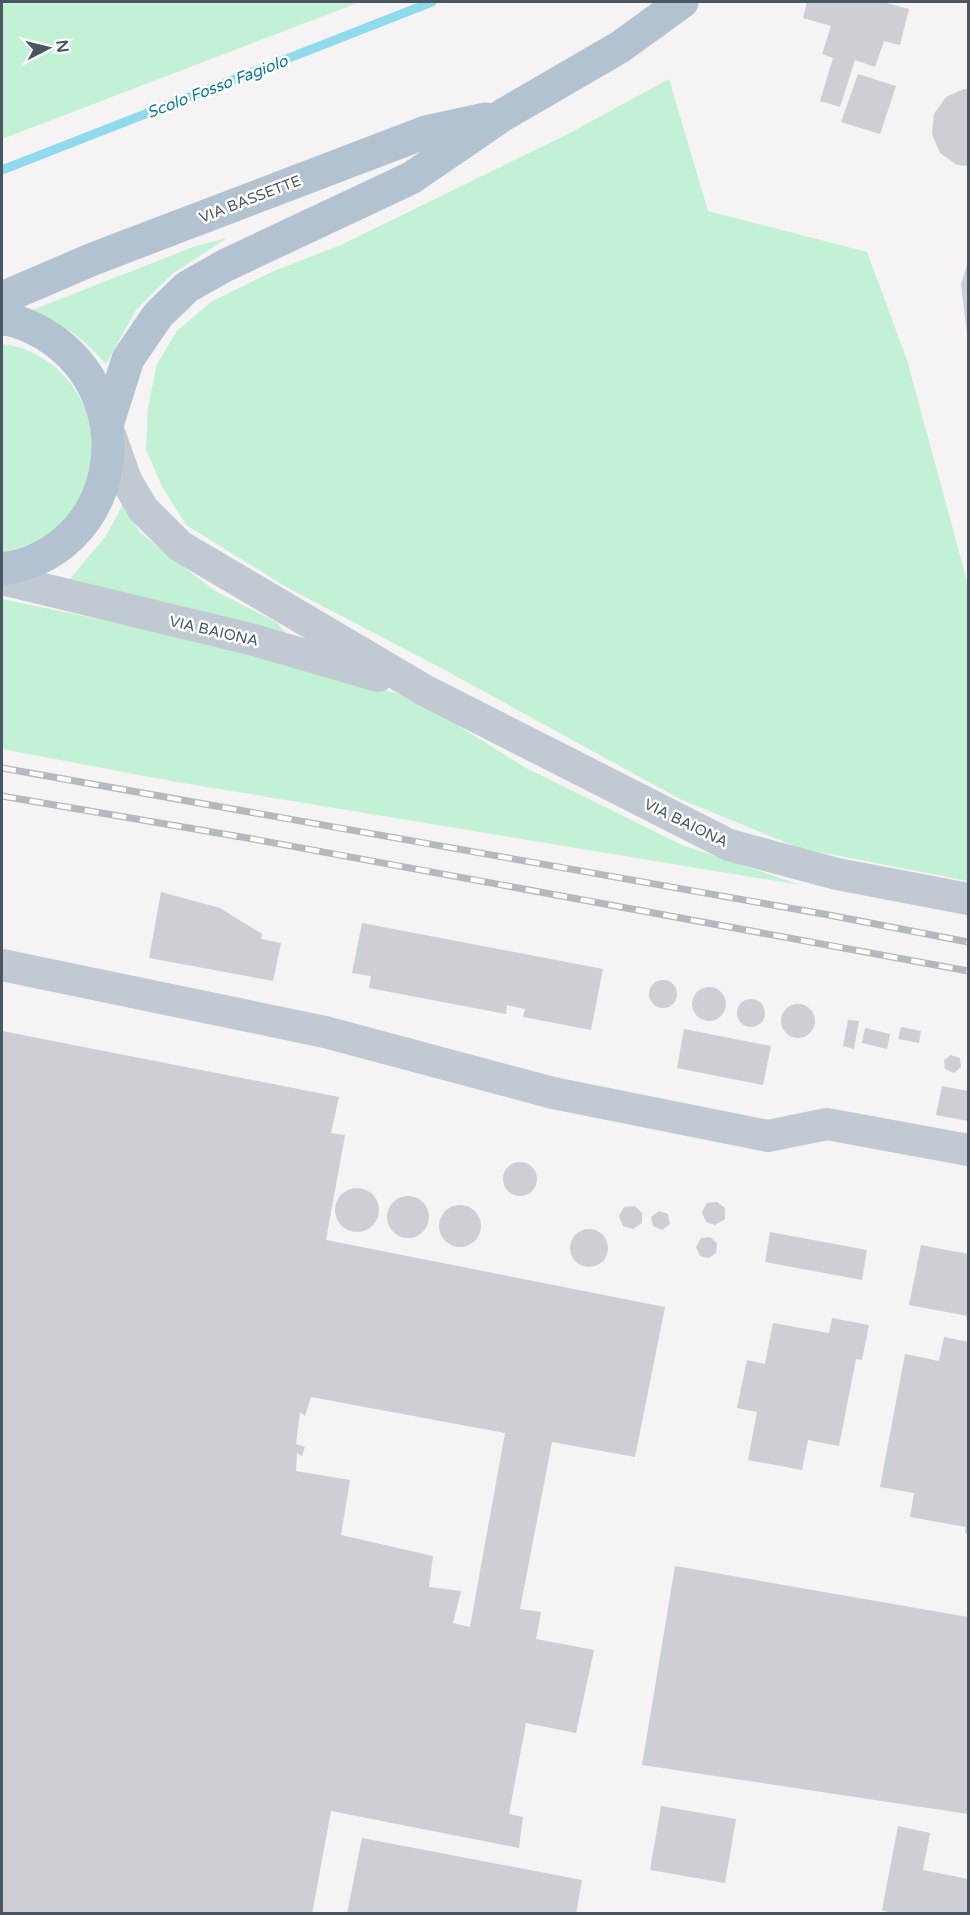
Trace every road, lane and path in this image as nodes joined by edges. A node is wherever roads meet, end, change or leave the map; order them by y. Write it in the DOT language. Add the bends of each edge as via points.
graph roads {
  1 [pos="682,2"];
  2 [pos="503,115"];
  3 [pos="2,298"];
  4 [pos="2,319"];
  5 [pos="108,427"];
  6 [pos="2,569"];
  7 [pos="2,579"];
  8 [pos="424,690"];
  9 [pos="969,899"];
  10 [pos="2,965"];
  11 [pos="969,1150"];
  1 -- 2 [label="main road, VIA BASSETTE" via="620,47"];
  2 -- 3 [label="main road, VIA BASSETTE" via="426,132 93,259"];
  2 -- 5 [label="main road, VIA BASSETTE" via="411,178 187,287 158,315 129,359"];
  4 -- 5 [label="main road" via="44,333 74,356 95,386"];
  5 -- 6 [label="main road" via="107,470 94,505 71,536 40,558"];
  5 -- 8 [label="street, VIA BAIONA" via="126,480 143,509 180,546"];
  7 -- 8 [label="street, VIA BAIONA" via="254,640"];
  8 -- 9 [label="street, VIA BAIONA" via="729,845 837,874"];
  10 -- 11 [label="street" via="313,1029 553,1093 768,1136 827,1124"];
}
